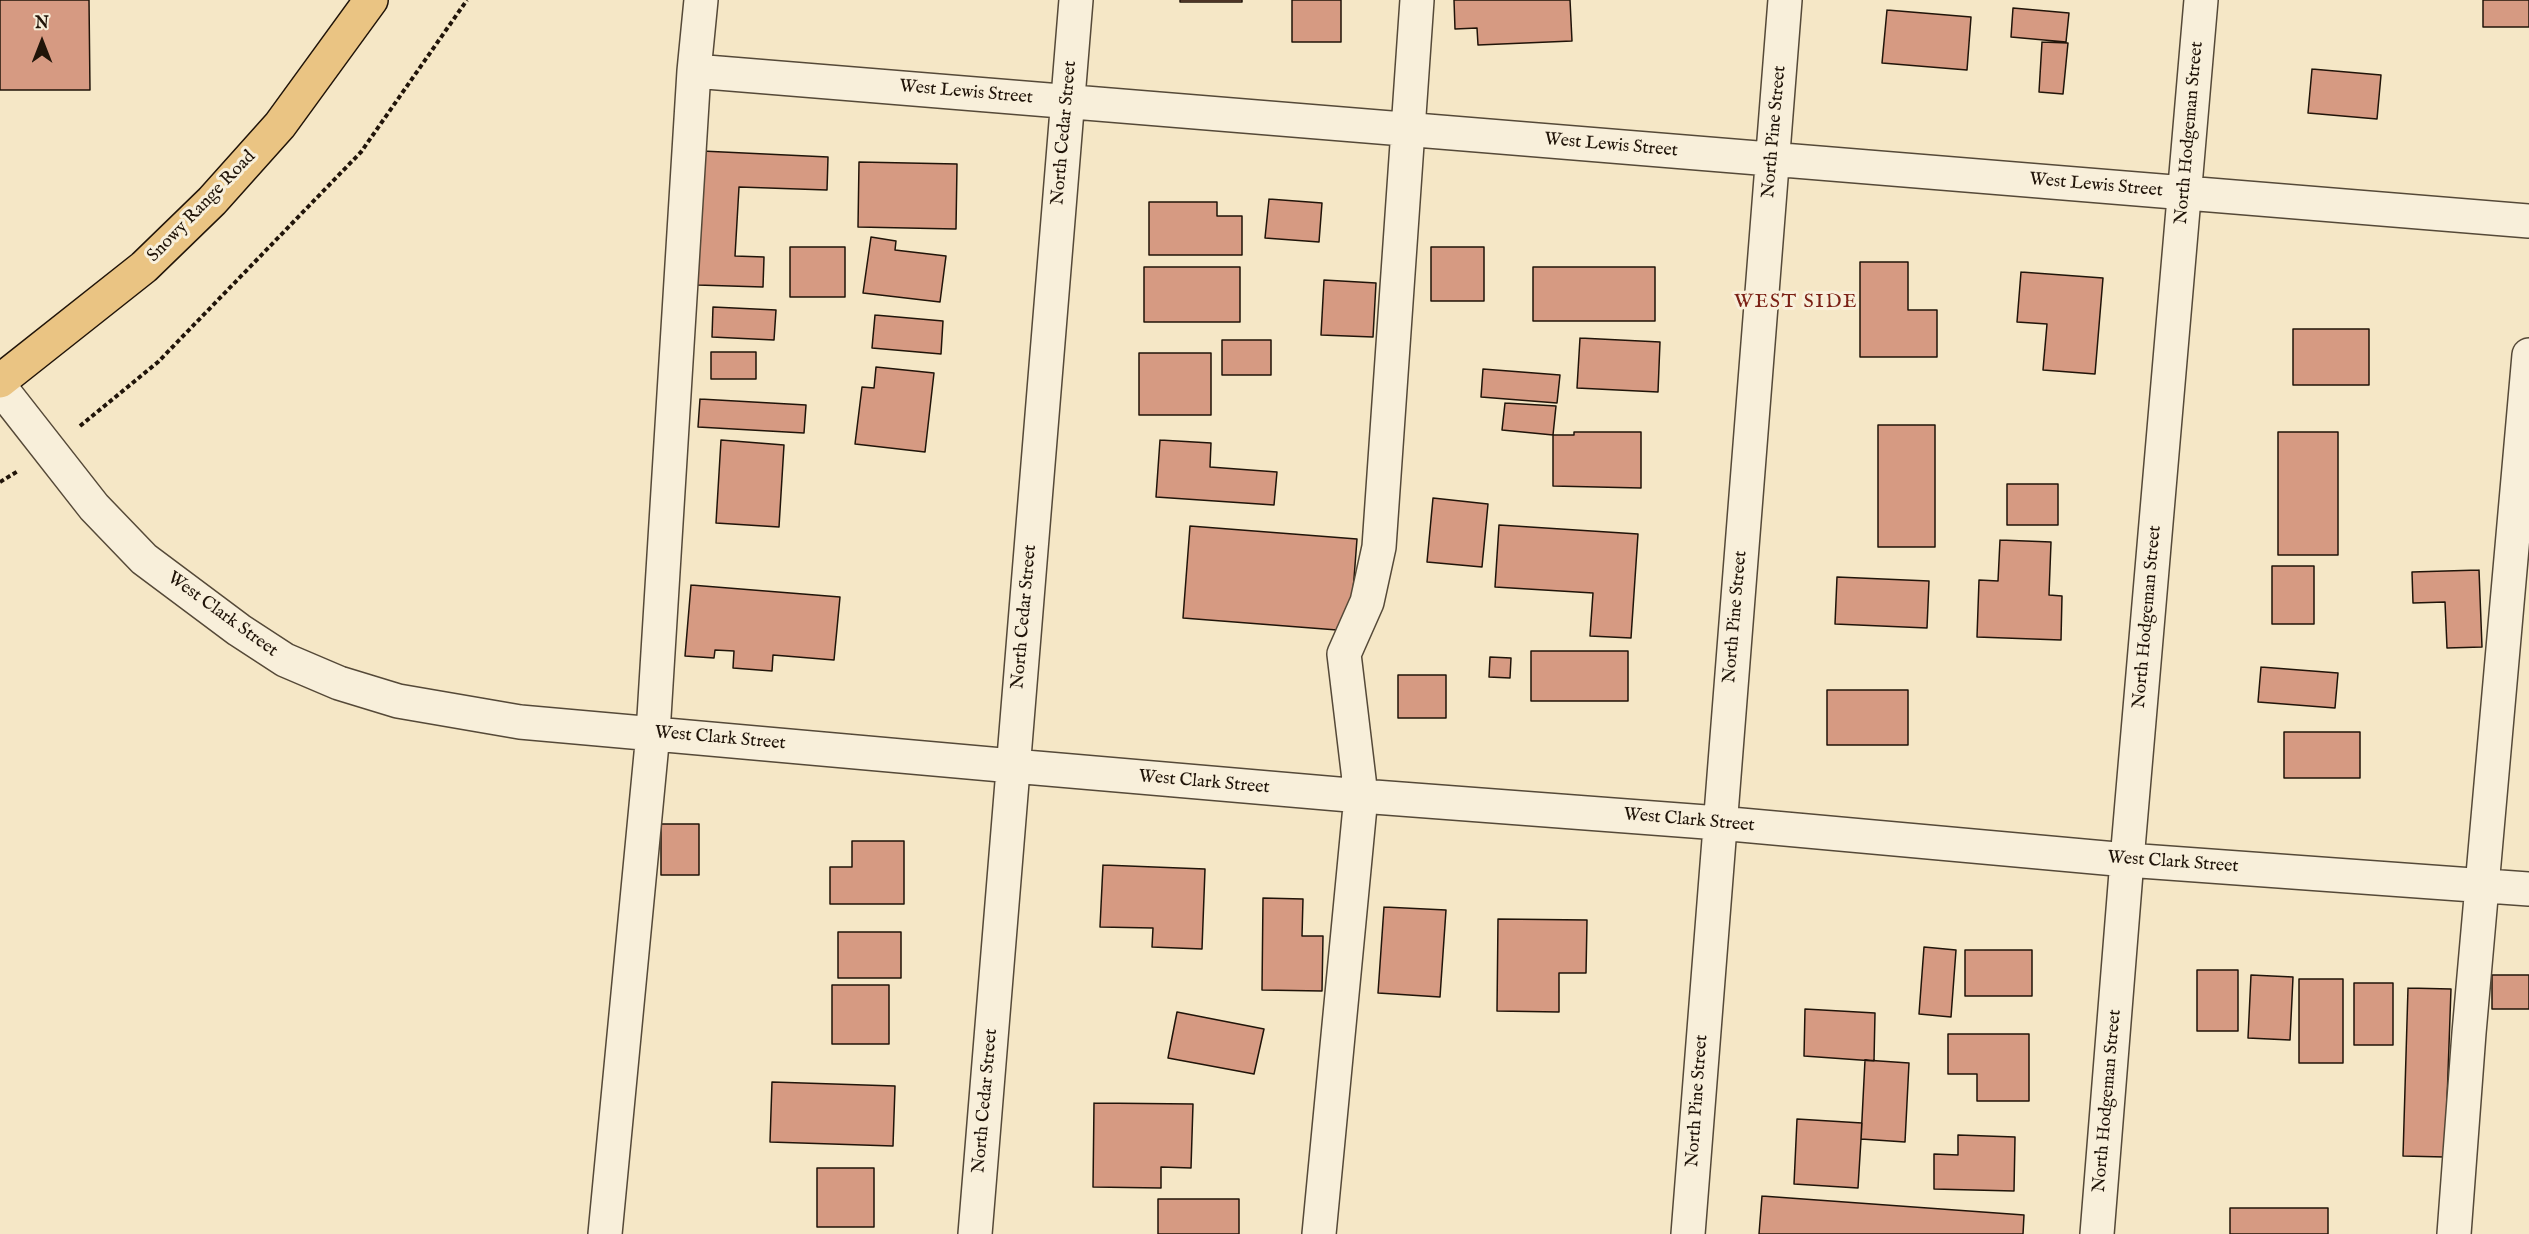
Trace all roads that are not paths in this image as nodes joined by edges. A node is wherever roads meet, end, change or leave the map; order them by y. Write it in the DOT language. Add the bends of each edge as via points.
graph roads {
  1 [pos="370,0"];
  2 [pos="701,0"];
  3 [pos="1076,0"];
  4 [pos="1417,0"];
  5 [pos="1785,0"];
  6 [pos="2201,0"];
  7 [pos="694,71"];
  8 [pos="1068,101"];
  9 [pos="1407,130"];
  10 [pos="1773,160"];
  11 [pos="2185,193"];
  12 [pos="2529,221"];
  13 [pos="2529,355"];
  14 [pos="0,381"];
  15 [pos="0,387"];
  16 [pos="653,733"];
  17 [pos="1013,766"];
  18 [pos="1360,796"];
  19 [pos="1719,822"];
  20 [pos="2127,860"];
  21 [pos="2482,885"];
  22 [pos="2529,889"];
  23 [pos="605,1234"];
  24 [pos="975,1234"];
  25 [pos="1319,1234"];
  26 [pos="1688,1234"];
  27 [pos="2097,1234"];
  28 [pos="2454,1234"];
  1 -- 14 [label="main road, Snowy Range Road" via="280,125 212,201 144,267"];
  2 -- 7 [label="street"];
  3 -- 8 [label="street, North Cedar Street"];
  4 -- 9 [label="street"];
  5 -- 10 [label="street, North Pine Street"];
  6 -- 11 [label="street, North Hodgeman Street"];
  7 -- 8 [label="street, West Lewis Street"];
  7 -- 16 [label="street"];
  8 -- 9 [label="street, West Lewis Street"];
  8 -- 17 [label="street, North Cedar Street"];
  9 -- 10 [label="street, West Lewis Street"];
  9 -- 18 [label="street" via="1379,548 1367,603 1344,654"];
  10 -- 11 [label="street, West Lewis Street"];
  10 -- 19 [label="street, North Pine Street"];
  11 -- 12 [label="street, West Lewis Street"];
  11 -- 20 [label="street, North Hodgeman Street"];
  13 -- 21 [label="street"];
  15 -- 16 [label="street, West Clark Street" via="94,507 144,559 285,660 339,683 398,701 520,722"];
  16 -- 17 [label="street, West Clark Street"];
  16 -- 23 [label="street"];
  17 -- 18 [label="street, West Clark Street"];
  17 -- 24 [label="street, North Cedar Street"];
  18 -- 19 [label="street, West Clark Street"];
  18 -- 25 [label="street"];
  19 -- 20 [label="street, West Clark Street"];
  19 -- 26 [label="street, North Pine Street"];
  20 -- 21 [label="street, West Clark Street"];
  20 -- 27 [label="street, North Hodgeman Street"];
  21 -- 22 [label="street, West Clark Street"];
  21 -- 28 [label="street"];
}
